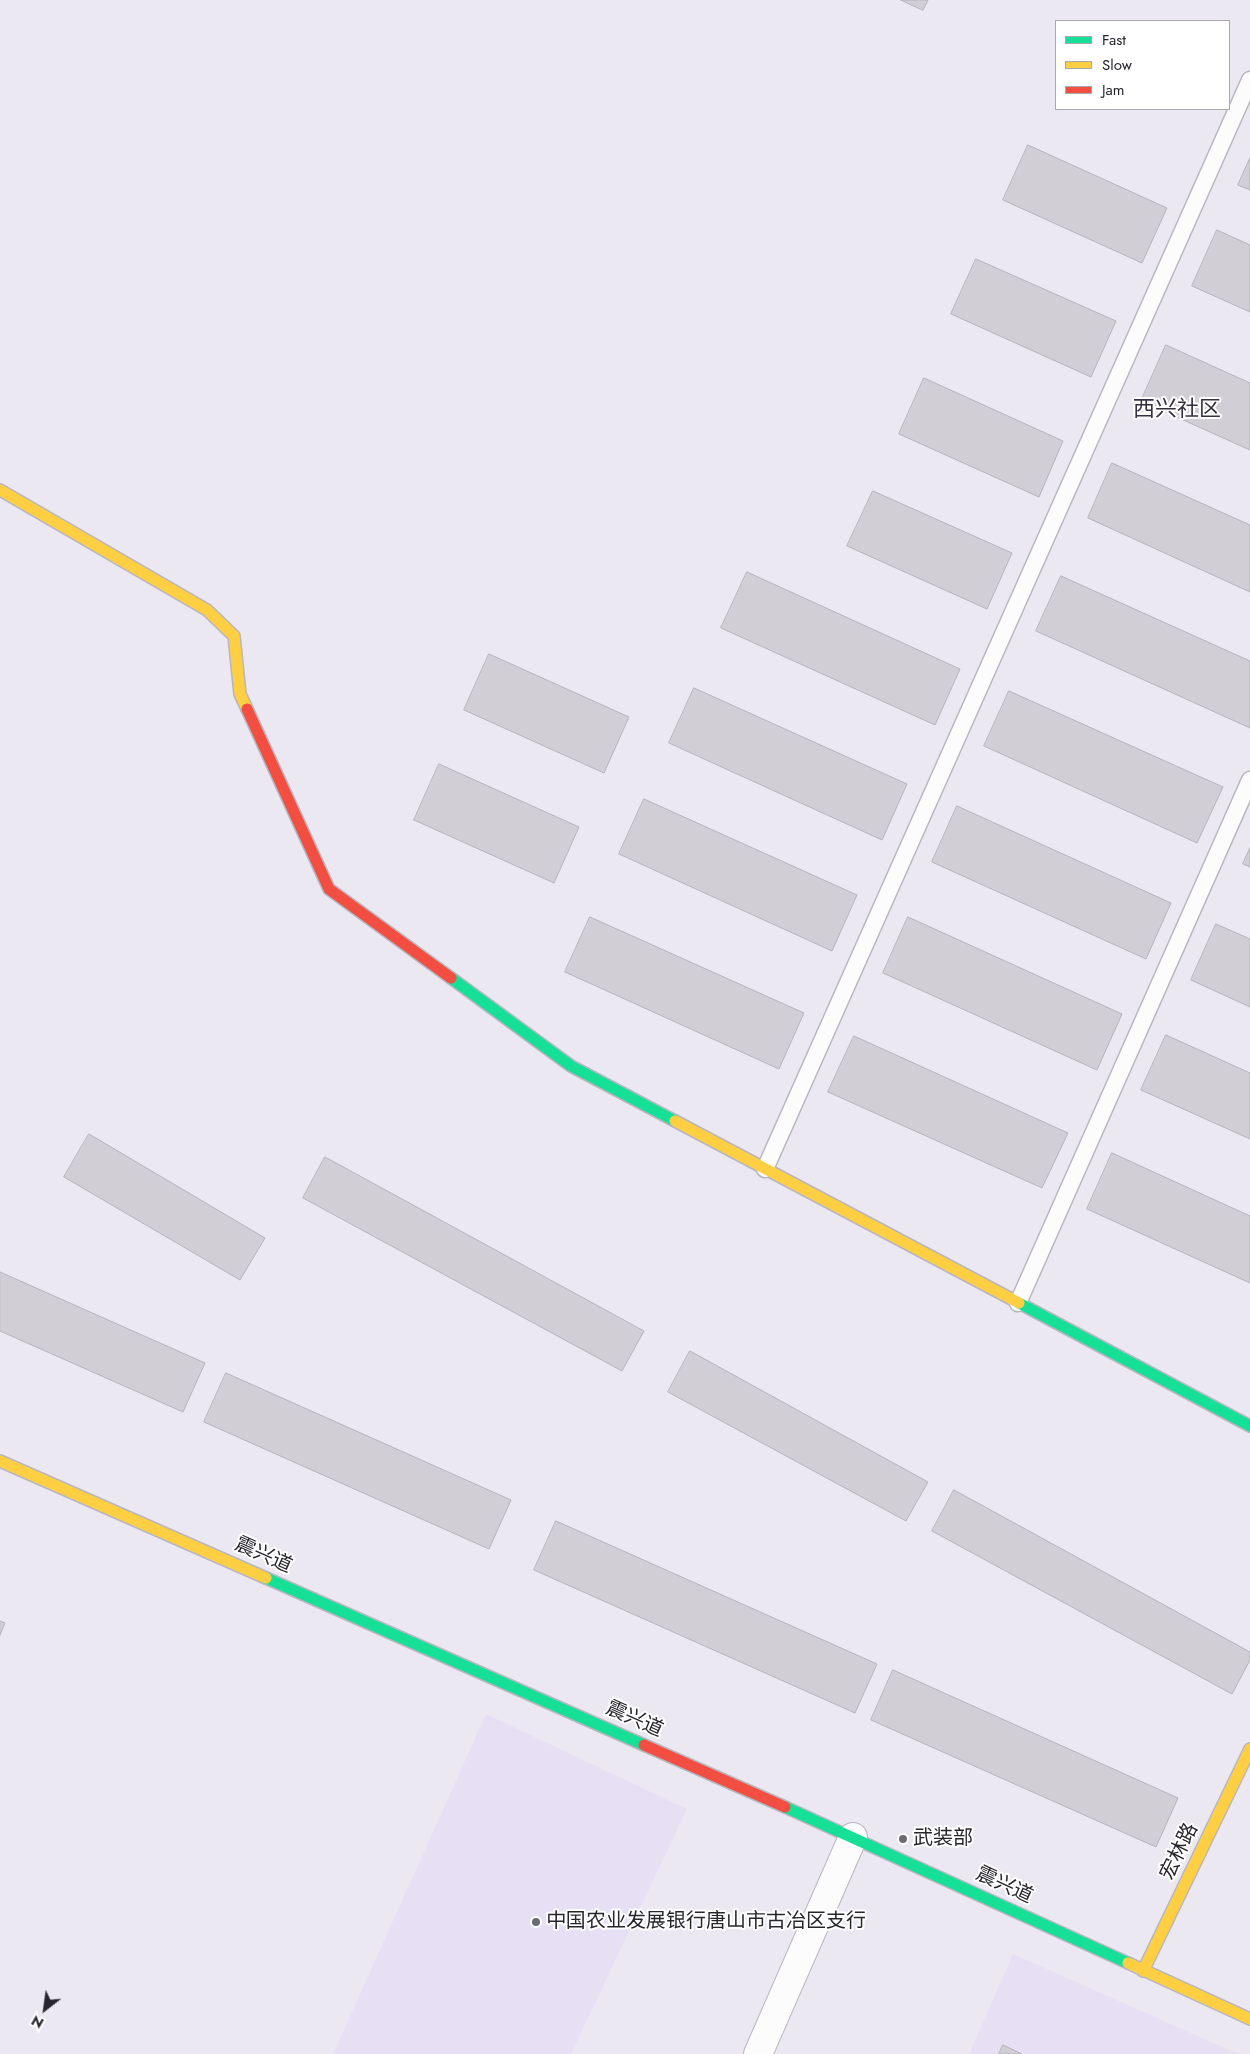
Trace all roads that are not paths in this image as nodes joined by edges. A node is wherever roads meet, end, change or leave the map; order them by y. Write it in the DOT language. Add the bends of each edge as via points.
graph roads {
  1 [pos="1250,80"];
  2 [pos="0,490"];
  3 [pos="1250,780"];
  4 [pos="765,1169"];
  5 [pos="1018,1303"];
  6 [pos="1250,1426"];
  7 [pos="0,1461"];
  8 [pos="1250,1749"];
  9 [pos="853,1837"];
  10 [pos="1143,1971"];
  11 [pos="1250,2019"];
  12 [pos="758,2054"];
  1 -- 4 [label="lane"];
  2 -- 4 [label="street" via="207,610 234,636 240,694 329,889 571,1066"];
  3 -- 5 [label="lane"];
  4 -- 5 [label="street"];
  5 -- 6 [label="street"];
  7 -- 9 [label="street, 震兴道"];
  8 -- 10 [label="street, 宏林路"];
  9 -- 10 [label="street, 震兴道"];
  9 -- 12 [label="street"];
  10 -- 11 [label="street, 震兴道"];
}
